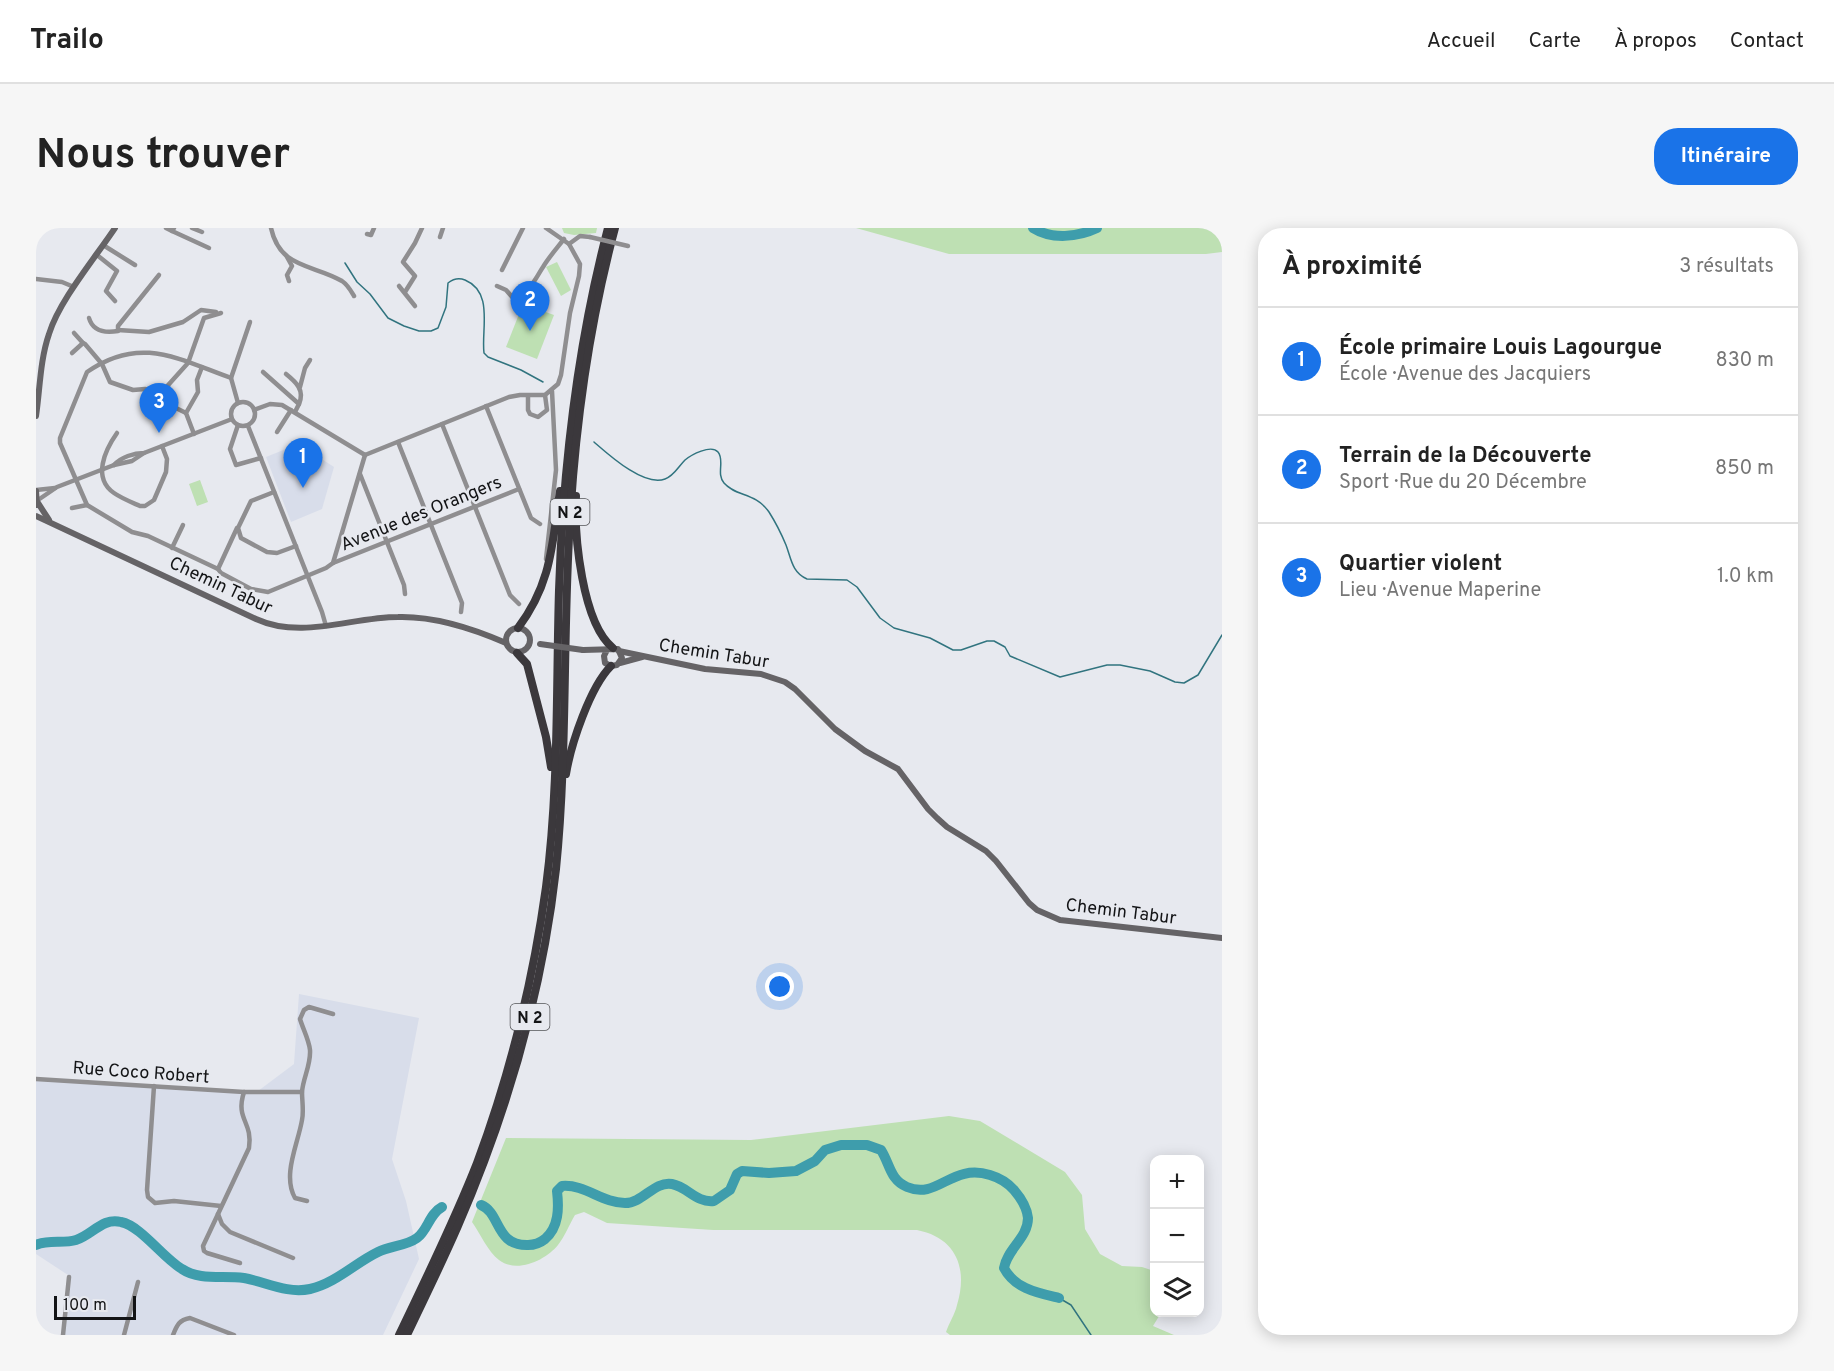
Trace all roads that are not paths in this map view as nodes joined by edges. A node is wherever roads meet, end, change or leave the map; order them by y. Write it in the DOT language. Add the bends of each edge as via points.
graph roads {
  1 [pos="115,228"];
  2 [pos="166,228"];
  3 [pos="192,228"];
  4 [pos="271,228"];
  5 [pos="374,228"];
  6 [pos="422,228"];
  7 [pos="443,228"];
  8 [pos="523,228"];
  9 [pos="546,228"];
  10 [pos="608,228"];
  11 [pos="615,228"];
  12 [pos="173,230"];
  13 [pos="202,232"];
  14 [pos="367,234"];
  15 [pos="440,237"];
  16 [pos="564,239"];
  17 [pos="569,244"];
  18 [pos="104,245"];
  19 [pos="627,246"];
  20 [pos="209,248"];
  21 [pos="96,255"];
  22 [pos="287,257"];
  23 [pos="135,265"];
  24 [pos="502,270"];
  25 [pos="159,274"];
  26 [pos="36,279"];
  27 [pos="289,281"];
  28 [pos="399,286"];
  29 [pos="497,286"];
  30 [pos="75,288"];
  31 [pos="405,292"];
  32 [pos="354,296"];
  33 [pos="599,300"];
  34 [pos="115,301"];
  35 [pos="415,306"];
  36 [pos="89,318"];
  37 [pos="250,322"];
  38 [pos="119,330"];
  39 [pos="74,333"];
  40 [pos="83,343"];
  41 [pos="72,353"];
  42 [pos="310,360"];
  43 [pos="188,363"];
  44 [pos="102,364"];
  45 [pos="202,367"];
  46 [pos="263,372"];
  47 [pos="286,374"];
  48 [pos="231,378"];
  49 [pos="300,387"];
  50 [pos="552,391"];
  51 [pos="161,393"];
  52 [pos="545,395"];
  53 [pos="528,396"];
  54 [pos="238,403"];
  55 [pos="299,404"];
  56 [pos="486,406"];
  57 [pos="254,410"];
  58 [pos="293,411"];
  59 [pos="186,413"];
  60 [pos="36,416"];
  61 [pos="232,419"];
  62 [pos="442,424"];
  63 [pos="238,425"];
  64 [pos="248,426"];
  65 [pos="277,432"];
  66 [pos="117,433"];
  67 [pos="194,434"];
  68 [pos="398,442"];
  69 [pos="162,446"];
  70 [pos="569,446"];
  71 [pos="365,455"];
  72 [pos="261,458"];
  73 [pos="101,470"];
  74 [pos="360,472"];
  75 [pos="75,480"];
  76 [pos="57,487"];
  77 [pos="519,489"];
  78 [pos="36,490"];
  79 [pos="274,492"];
  80 [pos="37,503"];
  81 [pos="87,506"];
  82 [pos="474,507"];
  83 [pos="72,508"];
  84 [pos="36,516"];
  85 [pos="50,521"];
  86 [pos="431,524"];
  87 [pos="540,524"];
  88 [pos="183,525"];
  89 [pos="237,528"];
  90 [pos="388,541"];
  91 [pos="296,546"];
  92 [pos="172,548"];
  93 [pos="333,562"];
  94 [pos="218,569"];
  95 [pos="308,576"];
  96 [pos="405,594"];
  97 [pos="540,595"];
  98 [pos="519,604"];
  99 [pos="461,612"];
  100 [pos="326,626"];
  101 [pos="518,628"];
  102 [pos="507,640"];
  103 [pos="530,643"];
  104 [pos="613,650"];
  105 [pos="592,651"];
  106 [pos="517,653"];
  107 [pos="646,657"];
  108 [pos="604,660"];
  109 [pos="620,663"];
  110 [pos="611,666"];
  111 [pos="558,799"];
  112 [pos="1222,938"];
  113 [pos="333,1014"];
  114 [pos="36,1078"];
  115 [pos="154,1086"];
  116 [pos="244,1092"];
  117 [pos="302,1092"];
  118 [pos="307,1201"];
  119 [pos="221,1206"];
  120 [pos="218,1213"];
  121 [pos="293,1258"];
  122 [pos="240,1263"];
  123 [pos="69,1277"];
  124 [pos="138,1282"];
  125 [pos="63,1335"];
  126 [pos="124,1335"];
  127 [pos="173,1335"];
  128 [pos="234,1335"];
  129 [pos="399,1335"];
  130 [pos="407,1335"];
  1 -- 18 [label="main road"];
  2 -- 12 [label="street"];
  3 -- 13 [label="street"];
  4 -- 22 [label="street" via="276,246"];
  5 -- 14 [label="street" via="371,235"];
  6 -- 31 [label="street" via="403,262 415,276"];
  7 -- 15 [label="street"];
  8 -- 24 [label="street"];
  9 -- 16 [label="street"];
  10 -- 70 [label="highway, N 2" via="583,344"];
  11 -- 33 [label="highway, N 2"];
  12 -- 20 [label="street"];
  16 -- 17 [label="street"];
  16 -- 29 [label="street" via="535,282 519,297 514,299"];
  17 -- 19 [label="street, bridge" via="580,236"];
  17 -- 50 [label="street" via="580,270 561,375"];
  18 -- 21 [label="main road"];
  18 -- 23 [label="street"];
  21 -- 30 [label="main road"];
  21 -- 34 [label="street" via="117,271 106,291"];
  22 -- 27 [label="street" via="292,266 287,275"];
  22 -- 32 [label="street" via="343,282"];
  25 -- 38 [label="street" via="117,327"];
  26 -- 30 [label="street"];
  28 -- 31 [label="street"];
  30 -- 60 [label="main road" via="48,335"];
  31 -- 35 [label="street"];
  33 -- 104 [label="highway" via="577,481 576,520 581,570 594,619"];
  33 -- 111 [label="highway, N 2" via="579,420 572,494"];
  36 -- 38 [label="street" via="101,331"];
  37 -- 48 [label="street"];
  38 -- 43 [label="street" via="149,332 183,322 201,310 221,313 204,318"];
  39 -- 40 [label="street"];
  40 -- 41 [label="street"];
  40 -- 44 [label="street"];
  42 -- 49 [label="street"];
  43 -- 44 [label="street" via="144,351"];
  43 -- 45 [label="street"];
  43 -- 51 [label="street"];
  44 -- 51 [label="street" via="112,383"];
  44 -- 75 [label="street" via="84,376 60,434"];
  45 -- 48 [label="street"];
  45 -- 59 [label="street" via="198,392"];
  46 -- 55 [label="street"];
  47 -- 49 [label="street"];
  48 -- 54 [label="street"];
  49 -- 55 [label="street"];
  50 -- 52 [label="street"];
  50 -- 97 [label="street" via="556,470"];
  51 -- 59 [label="street" via="170,405"];
  52 -- 53 [label="street"];
  52 -- 53 [label="street" via="547,410 538,417 528,410"];
  53 -- 56 [label="street" via="515,395"];
  54 -- 57 [label="street" via="246,402"];
  54 -- 61 [label="street" via="231,411"];
  55 -- 58 [label="street"];
  56 -- 62 [label="street"];
  56 -- 77 [label="street"];
  57 -- 58 [label="street" via="274,404"];
  57 -- 64 [label="street" via="255,417"];
  58 -- 65 [label="street"];
  58 -- 71 [label="street"];
  59 -- 67 [label="street"];
  61 -- 63 [label="street"];
  61 -- 67 [label="street"];
  62 -- 68 [label="street"];
  62 -- 82 [label="street"];
  63 -- 64 [label="street"];
  63 -- 72 [label="street" via="230,448 236,465"];
  64 -- 72 [label="street"];
  66 -- 73 [label="street"];
  67 -- 69 [label="street"];
  68 -- 71 [label="street"];
  68 -- 86 [label="street"];
  69 -- 73 [label="street" via="136,453"];
  69 -- 73 [label="street" via="166,472 154,500 145,506 112,492"];
  70 -- 97 [label="highway" via="550,563"];
  70 -- 111 [label="highway, N 2" via="559,590"];
  71 -- 74 [label="street"];
  72 -- 79 [label="street"];
  73 -- 75 [label="street"];
  74 -- 90 [label="street"];
  74 -- 93 [label="street"];
  75 -- 76 [label="street"];
  75 -- 81 [label="street"];
  76 -- 78 [label="street"];
  76 -- 80 [label="street"];
  77 -- 82 [label="street, Avenue des Orangers"];
  77 -- 87 [label="street" via="531,518"];
  78 -- 80 [label="main road"];
  79 -- 89 [label="street" via="251,501"];
  79 -- 91 [label="street"];
  80 -- 85 [label="main road"];
  81 -- 83 [label="street"];
  81 -- 92 [label="street, Avenue des Orangers" via="132,532"];
  82 -- 86 [label="street, Avenue des Orangers"];
  82 -- 98 [label="street" via="510,596"];
  84 -- 85 [label="main road, Chemin Tabur"];
  85 -- 100 [label="main road, Chemin Tabur" via="266,623 296,629"];
  86 -- 90 [label="street, Avenue des Orangers"];
  86 -- 99 [label="street" via="462,603"];
  88 -- 92 [label="street"];
  89 -- 91 [label="street" via="241,538 267,552 277,553"];
  89 -- 94 [label="street"];
  90 -- 93 [label="street, Avenue des Orangers"];
  90 -- 96 [label="street"];
  91 -- 95 [label="street"];
  92 -- 94 [label="street, Avenue des Orangers"];
  93 -- 95 [label="street, Avenue des Orangers"];
  94 -- 95 [label="street, Avenue des Orangers" via="251,589 264,592"];
  95 -- 100 [label="street"];
  97 -- 101 [label="highway"];
  100 -- 102 [label="main road, Chemin Tabur" via="410,617"];
  101 -- 102 [label="main road" via="510,631"];
  101 -- 103 [label="main road" via="526,630"];
  102 -- 106 [label="main road" via="510,649"];
  103 -- 105 [label="main road, Chemin Tabur, bridge"];
  103 -- 106 [label="main road" via="525,651"];
  104 -- 105 [label="main road, Chemin Tabur"];
  104 -- 107 [label="main road, Chemin Tabur"];
  104 -- 108 [label="main road" via="604,654"];
  104 -- 109 [label="main road" via="622,658"];
  105 -- 108 [label="main road"];
  106 -- 111 [label="highway" via="526,664 543,723 550,752 551,782"];
  107 -- 109 [label="main road, Chemin Tabur"];
  107 -- 112 [label="main road, Chemin Tabur" via="705,669 761,674 785,682 835,729 898,769 928,809 947,827 986,850 1029,903 1046,915 1060,920"];
  108 -- 110 [label="main road"];
  109 -- 110 [label="main road, Chemin Tabur"];
  110 -- 111 [label="highway" via="575,736"];
  111 -- 129 [label="highway, N 2" via="541,921 512,1052 477,1164"];
  111 -- 130 [label="highway, N 2" via="548,924 523,1046 462,1216"];
  113 -- 117 [label="street" via="309,1007 301,1014 310,1051"];
  114 -- 115 [label="street, Rue Coco Robert"];
  115 -- 116 [label="street, Rue Coco Robert"];
  115 -- 119 [label="street" via="148,1197 160,1204 174,1201"];
  116 -- 117 [label="street, Rue Coco Robert"];
  116 -- 119 [label="street" via="240,1110 250,1134 249,1148"];
  117 -- 118 [label="street" via="302,1120 290,1182 295,1198"];
  119 -- 120 [label="street"];
  120 -- 121 [label="street" via="230,1232"];
  120 -- 122 [label="street" via="204,1240 204,1251"];
  123 -- 125 [label="street"];
  124 -- 126 [label="street"];
  127 -- 128 [label="street" via="178,1323 190,1318"];
}
